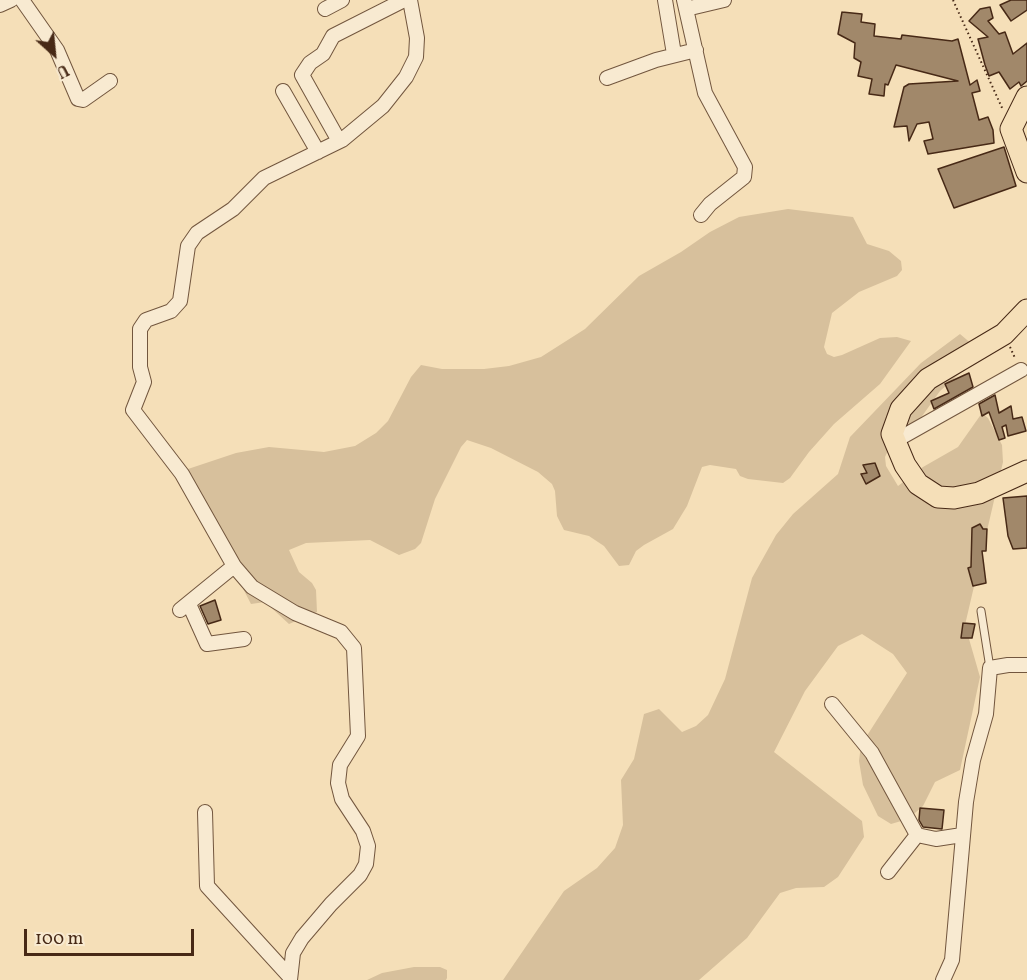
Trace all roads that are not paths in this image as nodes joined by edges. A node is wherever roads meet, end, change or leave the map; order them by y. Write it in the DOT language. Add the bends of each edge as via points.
graph roads {
  1 [pos="11,0"];
  2 [pos="22,0"];
  3 [pos="342,0"];
  4 [pos="404,0"];
  5 [pos="410,0"];
  6 [pos="665,0"];
  7 [pos="724,0"];
  8 [pos="685,4"];
  9 [pos="0,5"];
  10 [pos="325,9"];
  11 [pos="696,50"];
  12 [pos="674,54"];
  13 [pos="607,78"];
  14 [pos="110,81"];
  15 [pos="283,91"];
  16 [pos="1027,97"];
  17 [pos="339,141"];
  18 [pos="318,152"];
  19 [pos="1026,170"];
  20 [pos="701,215"];
  21 [pos="1027,310"];
  22 [pos="1021,370"];
  23 [pos="893,442"];
  24 [pos="1027,471"];
  25 [pos="234,566"];
  26 [pos="981,611"];
  27 [pos="244,639"];
  28 [pos="1027,665"];
  29 [pos="990,668"];
  30 [pos="832,704"];
  31 [pos="205,812"];
  32 [pos="917,835"];
  33 [pos="962,835"];
  34 [pos="888,872"];
  35 [pos="290,978"];
  36 [pos="943,980"];
  1 -- 9 [label="street"];
  2 -- 14 [label="street" via="57,50 78,99 83,100"];
  3 -- 10 [label="street"];
  4 -- 17 [label="street" via="333,36 323,54 302,75"];
  5 -- 17 [label="street" via="417,38 416,57 406,77 379,111"];
  6 -- 12 [label="street"];
  7 -- 8 [label="street"];
  8 -- 11 [label="street"];
  11 -- 12 [label="street"];
  11 -- 20 [label="street" via="705,93 744,162 744,177"];
  12 -- 13 [label="street"];
  15 -- 18 [label="street"];
  16 -- 19 [label="main road" via="1011,129"];
  17 -- 18 [label="street"];
  18 -- 25 [label="street" via="264,178 233,208 197,233 188,246 180,301 171,311 146,320 140,329 144,382 133,410 182,474"];
  21 -- 23 [label="main road" via="1004,333 928,379 901,409 891,434"];
  22 -- 23 [label="street"];
  23 -- 24 [label="main road" via="918,484 938,496 954,498 979,493"];
  25 -- 27 [label="street" via="184,607 207,644"];
  25 -- 35 [label="street" via="252,587 295,613 341,632 354,648 358,736 340,765 338,783 342,799 363,831 368,846 366,864 302,938 293,953"];
  26 -- 29 [label="lane"];
  28 -- 29 [label="street"];
  29 -- 33 [label="street" via="986,714 973,760"];
  30 -- 32 [label="street" via="872,753"];
  31 -- 35 [label="street" via="207,886"];
  32 -- 33 [label="street" via="936,839"];
  32 -- 34 [label="street"];
  33 -- 36 [label="street" via="952,960"];
}
